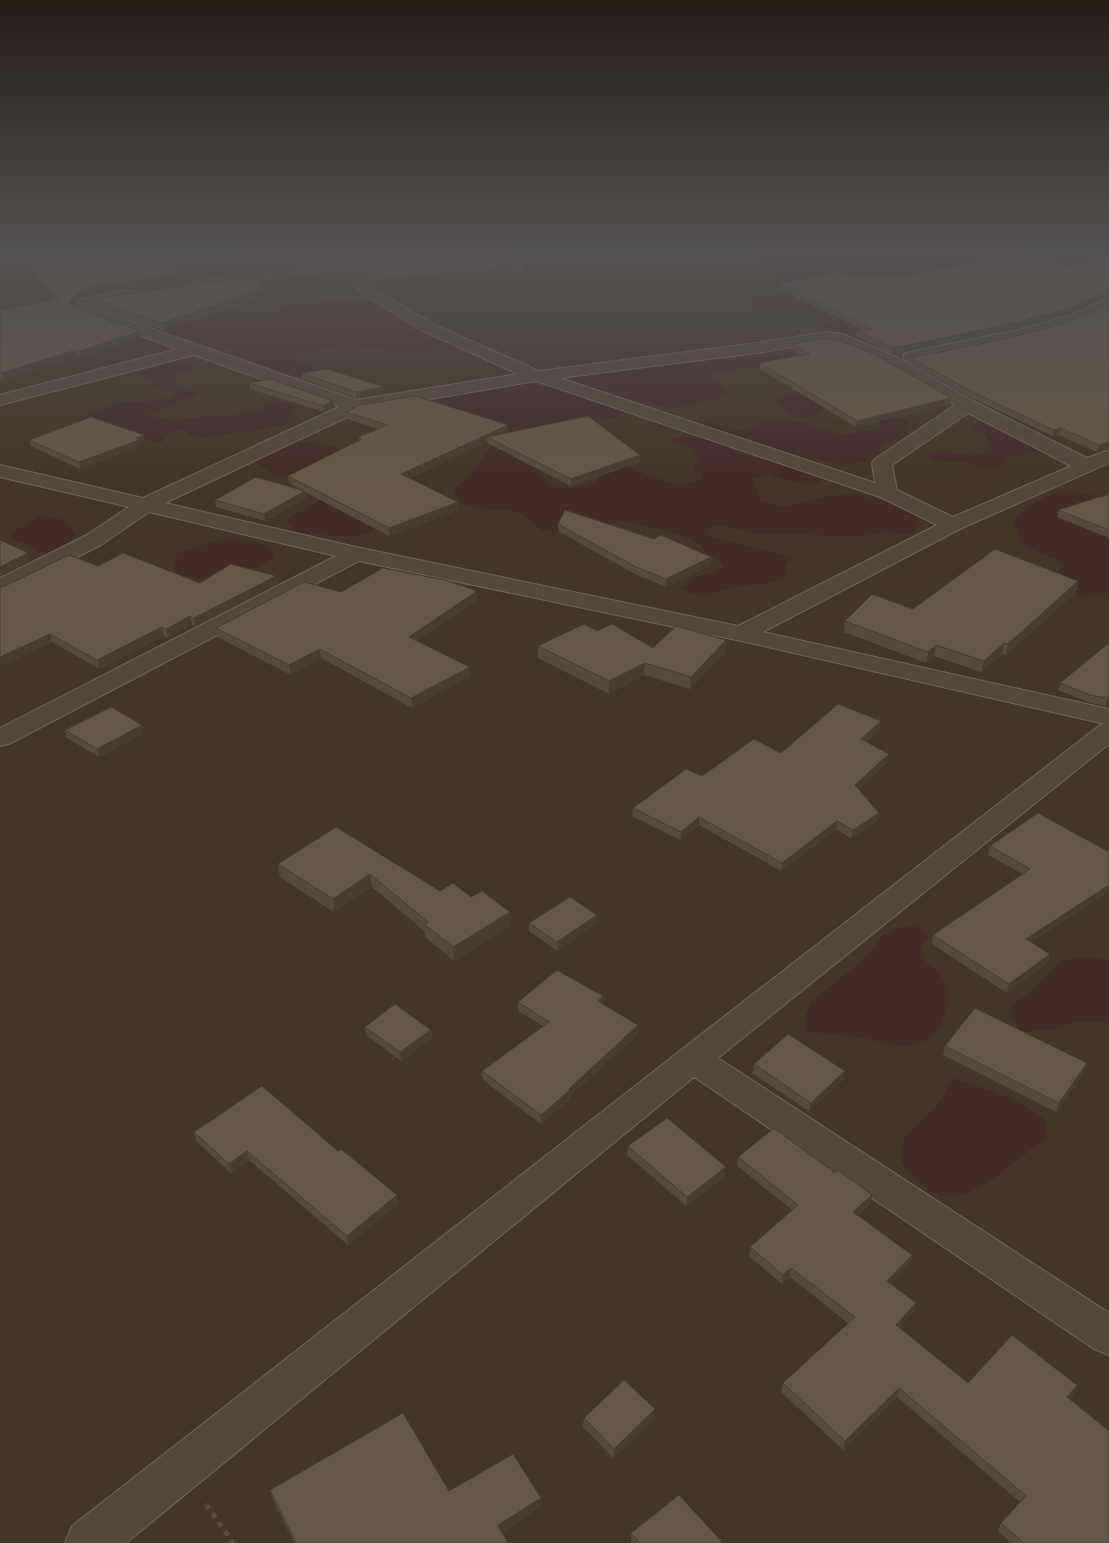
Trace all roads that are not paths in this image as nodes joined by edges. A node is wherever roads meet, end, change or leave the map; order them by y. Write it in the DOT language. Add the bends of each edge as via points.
graph roads {
  1 [pos="132,328"];
  2 [pos="429,328"];
  3 [pos="1043,328"];
  4 [pos="192,350"];
  5 [pos="890,361"];
  6 [pos="537,376"];
  7 [pos="0,400"];
  8 [pos="967,405"];
  9 [pos="355,406"];
  10 [pos="1109,456"];
  11 [pos="882,463"];
  12 [pos="1088,466"];
  13 [pos="816,470"];
  14 [pos="0,471"];
  15 [pos="888,493"];
  16 [pos="143,506"];
  17 [pos="953,525"];
  18 [pos="356,554"];
  19 [pos="0,587"];
  20 [pos="741,634"];
  21 [pos="1109,717"];
  22 [pos="1109,731"];
  23 [pos="0,738"];
  24 [pos="693,1059"];
  25 [pos="1109,1336"];
  26 [pos="89,1543"];
  1 -- 4 [label="street"];
  2 -- 6 [label="street"];
  3 -- 5 [label="street"];
  4 -- 7 [label="street"];
  4 -- 9 [label="street"];
  5 -- 6 [label="street" via="835,337"];
  5 -- 8 [label="street"];
  6 -- 9 [label="street"];
  6 -- 13 [label="street"];
  8 -- 11 [label="street"];
  8 -- 12 [label="street"];
  9 -- 16 [label="street"];
  10 -- 12 [label="street"];
  11 -- 13 [label="street" via="861,470"];
  11 -- 15 [label="street"];
  12 -- 17 [label="street"];
  13 -- 15 [label="street"];
  14 -- 16 [label="street"];
  15 -- 17 [label="street"];
  16 -- 18 [label="street"];
  16 -- 19 [label="street" via="98,537"];
  17 -- 20 [label="street"];
  18 -- 20 [label="street"];
  18 -- 23 [label="street"];
  20 -- 21 [label="street"];
  22 -- 24 [label="street"];
  24 -- 25 [label="street"];
  24 -- 26 [label="street"];
}
